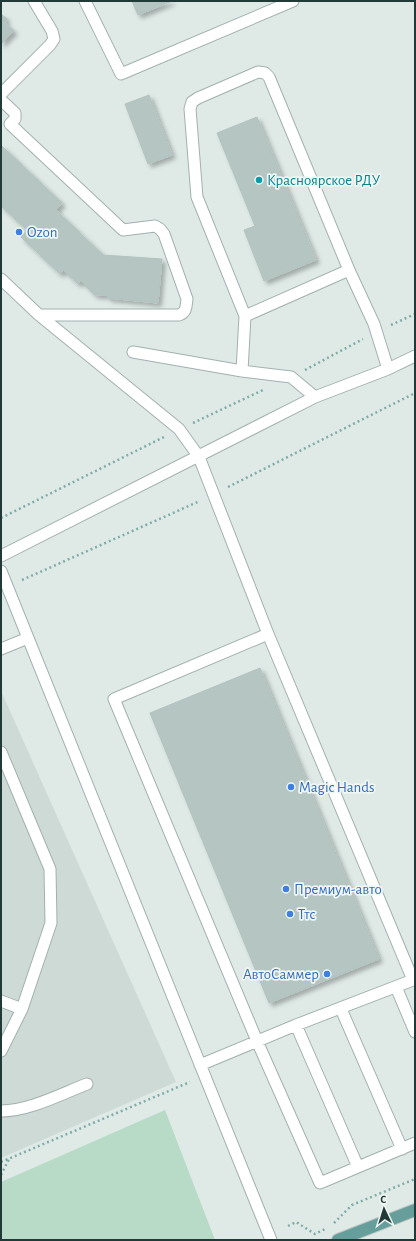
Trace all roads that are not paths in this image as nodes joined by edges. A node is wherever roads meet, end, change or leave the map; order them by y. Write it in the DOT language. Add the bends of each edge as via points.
graph roads {
  1 [pos="34,1"];
  2 [pos="84,1"];
  3 [pos="293,1"];
  4 [pos="1,94"];
  5 [pos="1,100"];
  6 [pos="349,270"];
  7 [pos="1,279"];
  8 [pos="39,315"];
  9 [pos="245,316"];
  10 [pos="133,352"];
  11 [pos="415,356"];
  12 [pos="388,369"];
  13 [pos="242,371"];
  14 [pos="315,397"];
  15 [pos="200,456"];
  16 [pos="1,556"];
  17 [pos="1,571"];
  18 [pos="268,634"];
  19 [pos="28,638"];
  20 [pos="1,649"];
  21 [pos="1,752"];
  22 [pos="414,980"];
  23 [pos="396,987"];
  24 [pos="1,1001"];
  25 [pos="22,1009"];
  26 [pos="341,1009"];
  27 [pos="296,1025"];
  28 [pos="415,1032"];
  29 [pos="257,1041"];
  30 [pos="1,1051"];
  31 [pos="202,1070"];
  32 [pos="87,1084"];
  33 [pos="1,1111"];
  34 [pos="415,1143"];
  35 [pos="402,1149"];
  36 [pos="358,1167"];
  37 [pos="415,1210"];
  38 [pos="271,1240"];
  39 [pos="338,1240"];
  1 -- 4 [label="lane" via="54,39"];
  2 -- 3 [label="lane" via="121,74"];
  5 -- 8 [label="lane" via="15,113 15,119 10,124 123,230 155,226 160,229 187,299 184,313 179,315"];
  6 -- 9 [label="lane"];
  6 -- 9 [label="lane" via="269,77 258,72 198,98 192,102 190,109 197,197"];
  6 -- 12 [label="lane" via="377,332"];
  7 -- 8 [label="lane"];
  8 -- 15 [label="lane" via="180,429"];
  9 -- 13 [label="lane"];
  10 -- 13 [label="lane"];
  11 -- 12 [label="lane"];
  12 -- 14 [label="lane"];
  13 -- 14 [label="lane" via="291,377"];
  14 -- 15 [label="lane"];
  15 -- 16 [label="lane"];
  15 -- 18 [label="lane"];
  17 -- 19 [label="lane"];
  18 -- 22 [label="lane"];
  18 -- 29 [label="lane" via="114,699"];
  19 -- 20 [label="lane"];
  19 -- 31 [label="lane"];
  21 -- 25 [label="lane" via="50,869 51,923"];
  22 -- 23 [label="lane"];
  23 -- 26 [label="lane"];
  23 -- 28 [label="lane"];
  24 -- 25 [label="lane"];
  25 -- 30 [label="lane"];
  26 -- 27 [label="lane"];
  26 -- 35 [label="lane"];
  27 -- 29 [label="lane"];
  27 -- 36 [label="lane"];
  29 -- 31 [label="lane"];
  29 -- 36 [label="lane" via="320,1183"];
  31 -- 38 [label="lane"];
  32 -- 33 [label="lane" via="32,1105"];
  34 -- 35 [label="lane"];
  35 -- 36 [label="lane"];
  37 -- 39 [label="main road"];
}
